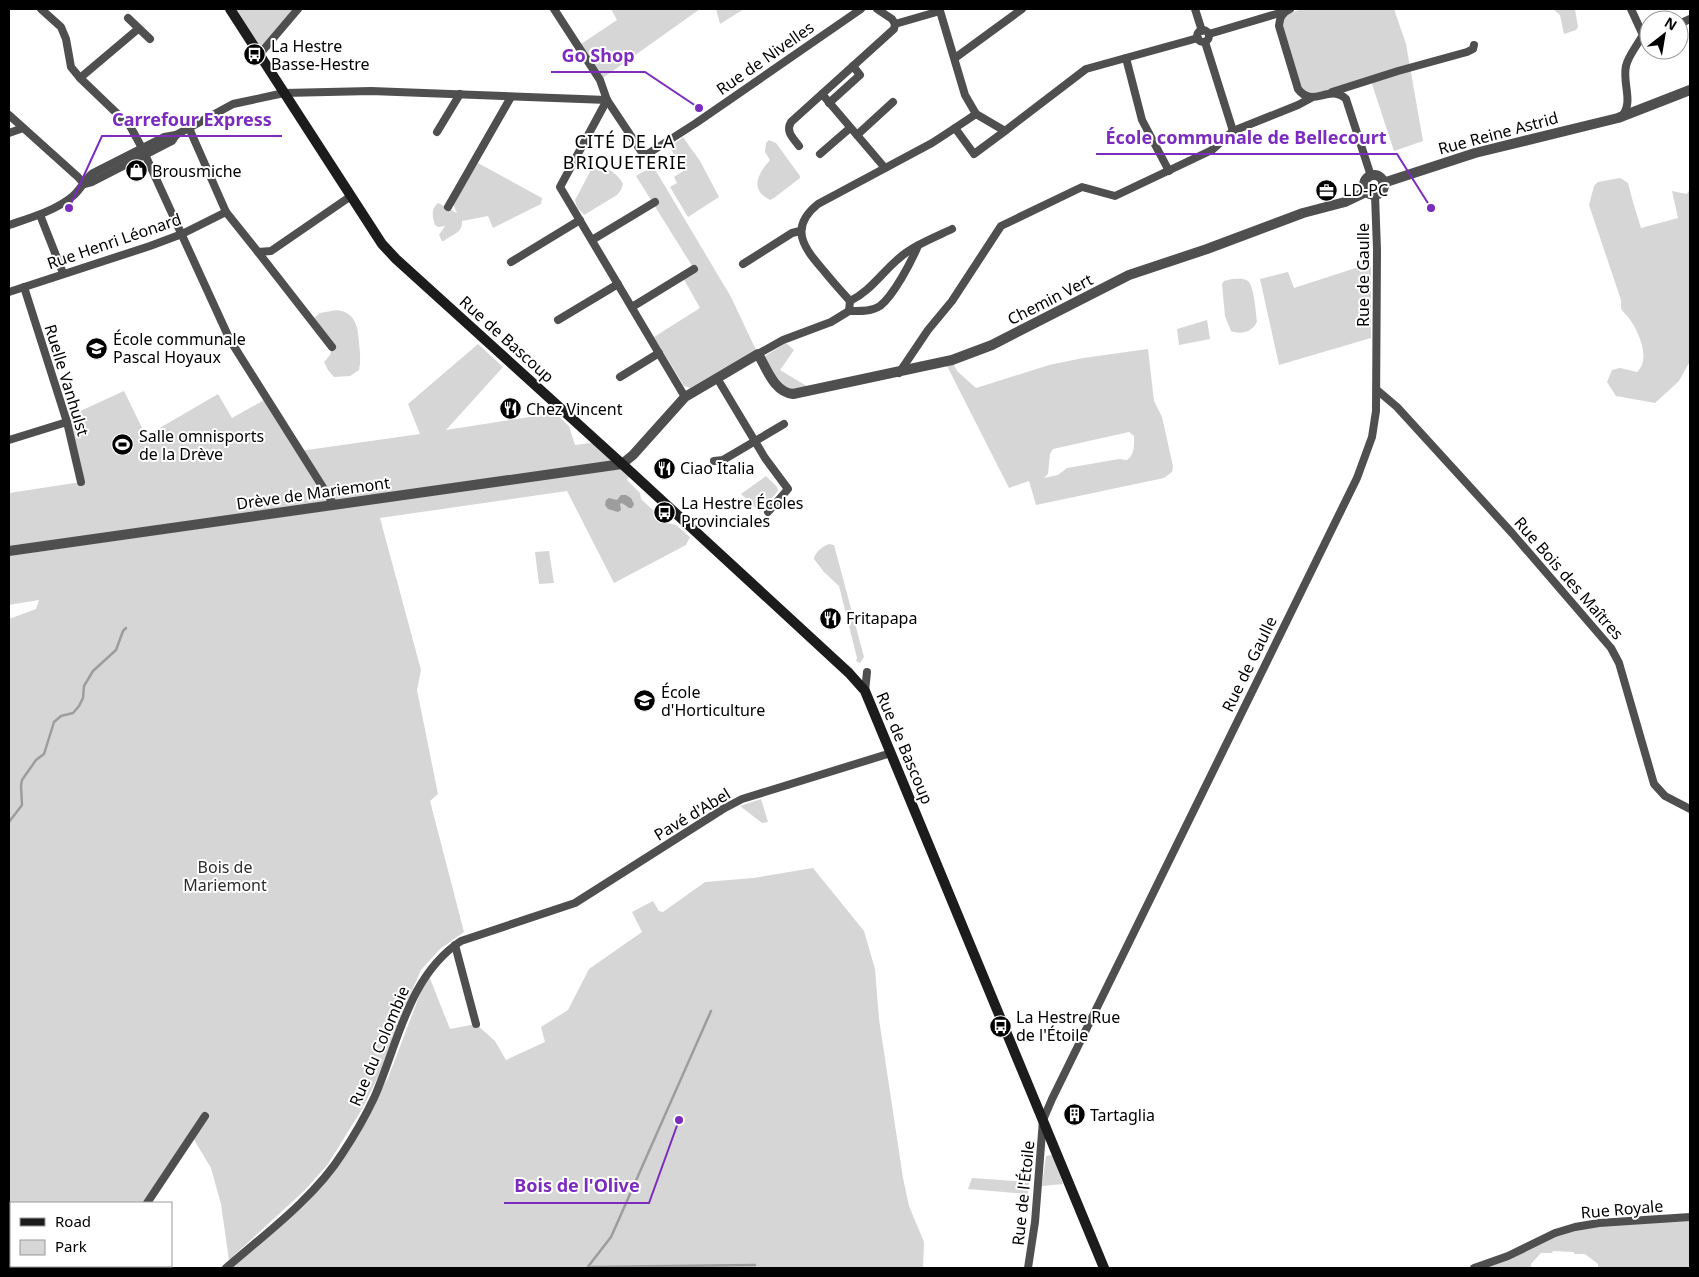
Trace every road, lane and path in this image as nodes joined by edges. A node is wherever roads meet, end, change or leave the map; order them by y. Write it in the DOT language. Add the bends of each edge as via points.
graph roads {
  1 [pos="41,9"];
  2 [pos="230,9"];
  3 [pos="298,9"];
  4 [pos="554,9"];
  5 [pos="861,9"];
  6 [pos="877,9"];
  7 [pos="1022,9"];
  8 [pos="1195,9"];
  9 [pos="1631,9"];
  10 [pos="1286,11"];
  11 [pos="128,18"];
  12 [pos="1639,23"];
  13 [pos="895,24"];
  14 [pos="138,29"];
  15 [pos="1204,36"];
  16 [pos="150,39"];
  17 [pos="1474,45"];
  18 [pos="1639,46"];
  19 [pos="260,55"];
  20 [pos="955,58"];
  21 [pos="1126,58"];
  22 [pos="853,66"];
  23 [pos="80,78"];
  24 [pos="1690,90"];
  25 [pos="284,93"];
  26 [pos="1330,93"];
  27 [pos="460,94"];
  28 [pos="822,94"];
  29 [pos="511,97"];
  30 [pos="1311,98"];
  31 [pos="607,100"];
  32 [pos="893,102"];
  33 [pos="829,103"];
  34 [pos="976,114"];
  35 [pos="9,115"];
  36 [pos="1622,116"];
  37 [pos="23,128"];
  38 [pos="189,128"];
  39 [pos="850,128"];
  40 [pos="955,128"];
  41 [pos="1005,131"];
  42 [pos="1233,131"];
  43 [pos="437,132"];
  44 [pos="9,133"];
  45 [pos="857,135"];
  46 [pos="800,146"];
  47 [pos="144,152"];
  48 [pos="820,154"];
  49 [pos="885,168"];
  50 [pos="1169,171"];
  51 [pos="1371,176"];
  52 [pos="1383,183"];
  53 [pos="84,184"];
  54 [pos="1371,193"];
  55 [pos="351,196"];
  56 [pos="655,202"];
  57 [pos="448,207"];
  58 [pos="226,212"];
  59 [pos="40,215"];
  60 [pos="580,220"];
  61 [pos="9,225"];
  62 [pos="952,228"];
  63 [pos="800,231"];
  64 [pos="182,234"];
  65 [pos="592,240"];
  66 [pos="918,246"];
  67 [pos="258,252"];
  68 [pos="511,262"];
  69 [pos="743,264"];
  70 [pos="694,269"];
  71 [pos="63,273"];
  72 [pos="618,284"];
  73 [pos="24,287"];
  74 [pos="9,292"];
  75 [pos="850,301"];
  76 [pos="632,308"];
  77 [pos="849,311"];
  78 [pos="558,320"];
  79 [pos="332,347"];
  80 [pos="659,353"];
  81 [pos="758,354"];
  82 [pos="899,373"];
  83 [pos="620,377"];
  84 [pos="717,378"];
  85 [pos="1377,390"];
  86 [pos="685,397"];
  87 [pos="67,422"];
  88 [pos="784,424"];
  89 [pos="9,440"];
  90 [pos="755,440"];
  91 [pos="714,461"];
  92 [pos="622,464"];
  93 [pos="81,482"];
  94 [pos="334,505"];
  95 [pos="768,512"];
  96 [pos="9,551"];
  97 [pos="867,672"];
  98 [pos="865,691"];
  99 [pos="891,752"];
  100 [pos="1690,809"];
  101 [pos="575,903"];
  102 [pos="455,945"];
  103 [pos="476,1024"];
  104 [pos="205,1116"];
  105 [pos="1044,1120"];
  106 [pos="148,1202"];
  107 [pos="1690,1218"];
  108 [pos="226,1268"];
  109 [pos="1028,1268"];
  110 [pos="1104,1268"];
  111 [pos="1474,1268"];
  1 -- 23 [label="street" via="61,27 71,67"];
  2 -- 19 [label="main road, Rue de Bascoup"];
  3 -- 19 [label="street"];
  4 -- 31 [label="street" via="600,80"];
  5 -- 31 [label="street, Rue de Nivelles" via="646,155"];
  6 -- 13 [label="street"];
  7 -- 20 [label="street"];
  8 -- 15 [label="street"];
  9 -- 12 [label="street"];
  10 -- 15 [label="street"];
  10 -- 30 [label="street" via="1280,17 1279,26 1298,89"];
  11 -- 14 [label="street"];
  13 -- 20 [label="street" via="940,11"];
  13 -- 22 [label="street"];
  14 -- 16 [label="street"];
  14 -- 23 [label="street"];
  15 -- 21 [label="street"];
  15 -- 42 [label="street"];
  17 -- 26 [label="street" via="1467,52"];
  18 -- 36 [label="street" via="1626,66 1628,100"];
  19 -- 25 [label="main road, Rue de Bascoup"];
  20 -- 34 [label="street" via="966,95"];
  21 -- 41 [label="street" via="1086,69"];
  21 -- 50 [label="street" via="1142,120"];
  22 -- 28 [label="street"];
  22 -- 33 [label="street" via="860,75"];
  23 -- 47 [label="street" via="130,126"];
  24 -- 36 [label="street, Rue Reine Astrid"];
  25 -- 27 [label="street"];
  25 -- 38 [label="street" via="233,104"];
  25 -- 55 [label="main road, Rue de Bascoup"];
  26 -- 30 [label="street"];
  26 -- 51 [label="street" via="1341,95 1349,103"];
  27 -- 29 [label="street"];
  27 -- 43 [label="street"];
  28 -- 33 [label="street"];
  28 -- 46 [label="street" via="789,126 790,134"];
  29 -- 31 [label="street"];
  29 -- 57 [label="street"];
  30 -- 42 [label="street"];
  31 -- 60 [label="street" via="560,187"];
  32 -- 45 [label="street"];
  33 -- 39 [label="street"];
  34 -- 40 [label="street"];
  34 -- 41 [label="street"];
  35 -- 37 [label="street"];
  36 -- 52 [label="street, Rue Reine Astrid" via="1476,153"];
  37 -- 44 [label="street"];
  37 -- 53 [label="street"];
  38 -- 47 [label="street" via="172,141"];
  38 -- 58 [label="street"];
  39 -- 45 [label="street"];
  39 -- 48 [label="street"];
  40 -- 41 [label="street" via="974,154"];
  40 -- 49 [label="street"];
  42 -- 50 [label="street" via="1212,150"];
  45 -- 49 [label="street"];
  47 -- 53 [label="street"];
  47 -- 64 [label="street"];
  49 -- 63 [label="street" via="818,204 805,217"];
  50 -- 82 [label="street" via="1115,196 1082,187 1001,226"];
  51 -- 52 [label="street" via="1380,178"];
  51 -- 54 [label="street" via="1364,187"];
  52 -- 54 [label="street" via="1382,191"];
  53 -- 59 [label="street" via="68,199"];
  54 -- 82 [label="street, Chemin Vert" via="1303,213 1130,275 982,350"];
  54 -- 85 [label="street, Rue de Gaulle" via="1377,250"];
  55 -- 67 [label="street" via="271,251"];
  55 -- 92 [label="main road, Rue de Bascoup" via="382,244 396,259"];
  56 -- 65 [label="street"];
  58 -- 64 [label="street, Rue Henri Léonard"];
  58 -- 67 [label="street"];
  59 -- 61 [label="street"];
  59 -- 71 [label="street"];
  60 -- 65 [label="street"];
  60 -- 68 [label="street"];
  62 -- 66 [label="street"];
  63 -- 69 [label="street"];
  63 -- 75 [label="street" via="806,250"];
  64 -- 71 [label="street, Rue Henri Léonard"];
  64 -- 94 [label="street" via="230,340"];
  65 -- 72 [label="street"];
  66 -- 75 [label="street" via="898,259 862,295"];
  66 -- 77 [label="street" via="911,263 879,306"];
  67 -- 79 [label="street"];
  70 -- 76 [label="street"];
  71 -- 73 [label="street, Rue Henri Léonard"];
  72 -- 76 [label="street"];
  72 -- 78 [label="street"];
  73 -- 74 [label="street, Rue Henri Léonard"];
  73 -- 87 [label="street, Ruelle Vanhulst"];
  75 -- 77 [label="street"];
  76 -- 80 [label="street"];
  77 -- 81 [label="street"];
  80 -- 83 [label="street"];
  80 -- 86 [label="street"];
  81 -- 82 [label="street, Chemin Vert" via="776,386 797,394"];
  81 -- 84 [label="street"];
  84 -- 86 [label="street"];
  84 -- 90 [label="street"];
  85 -- 100 [label="street, Rue Bois des Maîtres" via="1397,407 1512,533 1613,650 1654,784 1665,796"];
  85 -- 105 [label="street, Rue de Gaulle" via="1372,437 1363,463 1079,1041"];
  86 -- 92 [label="street"];
  87 -- 89 [label="street"];
  87 -- 93 [label="street, Ruelle Vanhulst"];
  88 -- 90 [label="street"];
  90 -- 91 [label="street" via="723,460"];
  90 -- 95 [label="street" via="788,489"];
  92 -- 94 [label="street, Drève de Mariemont"];
  92 -- 98 [label="main road, Rue de Bascoup"];
  94 -- 96 [label="street, Drève de Mariemont"];
  97 -- 98 [label="street"];
  98 -- 99 [label="main road, Rue de Bascoup"];
  99 -- 101 [label="street, Pavé d'Abel" via="737,802"];
  99 -- 105 [label="main road, Rue de Bascoup"];
  101 -- 102 [label="street, Rue du Colombie"];
  102 -- 103 [label="street"];
  102 -- 108 [label="street, Rue du Colombie" via="427,973 411,1001 374,1099 341,1156 319,1184"];
  104 -- 106 [label="street"];
  105 -- 109 [label="street, Rue de l'Étoile"];
  105 -- 110 [label="main road, Rue de Bascoup"];
  107 -- 111 [label="street, Rue Royale" via="1575,1227"];
}
